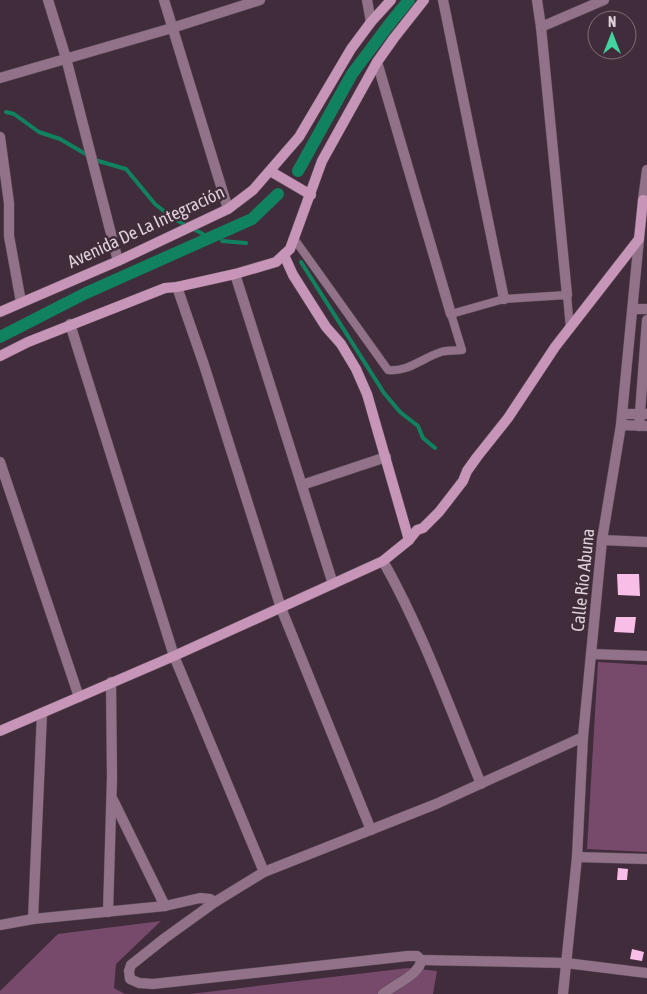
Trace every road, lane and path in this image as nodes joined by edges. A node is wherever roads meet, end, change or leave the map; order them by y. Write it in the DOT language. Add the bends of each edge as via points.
graph roads {
  1 [pos="48,0"];
  2 [pos="164,0"];
  3 [pos="260,0"];
  4 [pos="367,0"];
  5 [pos="391,0"];
  6 [pos="424,0"];
  7 [pos="443,0"];
  8 [pos="537,0"];
  9 [pos="604,0"];
  10 [pos="371,22"];
  11 [pos="541,27"];
  12 [pos="172,28"];
  13 [pos="66,58"];
  14 [pos="376,62"];
  15 [pos="0,78"];
  16 [pos="0,137"];
  17 [pos="647,170"];
  18 [pos="270,171"];
  19 [pos="311,195"];
  20 [pos="645,201"];
  21 [pos="228,209"];
  22 [pos="639,239"];
  23 [pos="295,240"];
  24 [pos="284,255"];
  25 [pos="118,261"];
  26 [pos="235,274"];
  27 [pos="177,288"];
  28 [pos="567,296"];
  29 [pos="504,299"];
  30 [pos="21,302"];
  31 [pos="633,309"];
  32 [pos="647,310"];
  33 [pos="0,312"];
  34 [pos="451,314"];
  35 [pos="647,320"];
  36 [pos="70,324"];
  37 [pos="570,329"];
  38 [pos="0,356"];
  39 [pos="622,414"];
  40 [pos="643,414"];
  41 [pos="620,425"];
  42 [pos="643,426"];
  43 [pos="386,457"];
  44 [pos="0,462"];
  45 [pos="302,484"];
  46 [pos="409,540"];
  47 [pos="602,540"];
  48 [pos="647,542"];
  49 [pos="383,561"];
  50 [pos="333,584"];
  51 [pos="281,608"];
  52 [pos="592,654"];
  53 [pos="174,656"];
  54 [pos="647,656"];
  55 [pos="111,682"];
  56 [pos="79,697"];
  57 [pos="42,713"];
  58 [pos="0,731"];
  59 [pos="584,737"];
  60 [pos="481,784"];
  61 [pos="111,797"];
  62 [pos="371,830"];
  63 [pos="577,857"];
  64 [pos="647,859"];
  65 [pos="264,872"];
  66 [pos="215,902"];
  67 [pos="165,906"];
  68 [pos="108,912"];
  69 [pos="33,919"];
  70 [pos="0,925"];
  71 [pos="421,960"];
  72 [pos="566,963"];
  73 [pos="647,973"];
  74 [pos="382,994"];
  75 [pos="563,994"];
  1 -- 13 [label="street"];
  2 -- 12 [label="street"];
  3 -- 12 [label="street"];
  4 -- 10 [label="street"];
  5 -- 10 [label="street, Avenida De La Integración"];
  6 -- 14 [label="street"];
  7 -- 29 [label="street"];
  8 -- 11 [label="street"];
  9 -- 11 [label="street"];
  10 -- 18 [label="street, Avenida De La Integración" via="299,137"];
  11 -- 28 [label="street"];
  12 -- 13 [label="street"];
  12 -- 21 [label="street"];
  13 -- 15 [label="street"];
  13 -- 25 [label="street"];
  14 -- 19 [label="street" via="322,161"];
  14 -- 34 [label="street"];
  16 -- 30 [label="street" via="9,203 9,236"];
  17 -- 20 [label="street, Calle Río Abuna"];
  18 -- 19 [label="street"];
  18 -- 21 [label="street, Avenida De La Integración" via="253,190"];
  19 -- 23 [label="street"];
  20 -- 22 [label="street, Calle Río Abuna"];
  21 -- 25 [label="street, Avenida De La Integración"];
  22 -- 31 [label="street, Calle Río Abuna"];
  22 -- 37 [label="street"];
  23 -- 24 [label="street"];
  23 -- 34 [label="lane" via="388,370 397,371 443,352 462,350"];
  24 -- 26 [label="street" via="276,262"];
  24 -- 43 [label="street" via="293,275 356,369 368,394"];
  25 -- 30 [label="street, Avenida De La Integración"];
  26 -- 27 [label="street"];
  26 -- 45 [label="street"];
  27 -- 36 [label="street" via="164,288"];
  27 -- 51 [label="street"];
  28 -- 29 [label="lane"];
  28 -- 37 [label="lane"];
  29 -- 34 [label="lane"];
  30 -- 33 [label="street, Avenida De La Integración"];
  31 -- 32 [label="street"];
  31 -- 39 [label="street, Calle Río Abuna"];
  35 -- 40 [label="street"];
  36 -- 38 [label="street"];
  36 -- 53 [label="street"];
  37 -- 46 [label="street" via="463,481 439,512"];
  39 -- 40 [label="street"];
  39 -- 41 [label="street, Calle Río Abuna"];
  40 -- 42 [label="street"];
  41 -- 42 [label="street"];
  41 -- 47 [label="street, Calle Río Abuna"];
  43 -- 45 [label="street"];
  43 -- 46 [label="street"];
  44 -- 56 [label="street"];
  45 -- 50 [label="street"];
  46 -- 49 [label="street"];
  47 -- 48 [label="street"];
  47 -- 52 [label="street, Calle Río Abuna"];
  49 -- 50 [label="street"];
  49 -- 60 [label="street" via="421,637"];
  50 -- 51 [label="street"];
  51 -- 53 [label="street"];
  51 -- 62 [label="street"];
  52 -- 54 [label="street"];
  52 -- 59 [label="street, Calle Río Abuna"];
  53 -- 55 [label="street"];
  53 -- 65 [label="street"];
  55 -- 56 [label="street"];
  55 -- 61 [label="street"];
  56 -- 57 [label="street"];
  57 -- 58 [label="street"];
  57 -- 69 [label="street"];
  59 -- 60 [label="street"];
  59 -- 63 [label="street, Calle Río Abuna"];
  60 -- 62 [label="street"];
  61 -- 67 [label="street"];
  61 -- 68 [label="street"];
  62 -- 65 [label="street"];
  63 -- 64 [label="street"];
  63 -- 72 [label="street, Calle Río Abuna"];
  65 -- 66 [label="street"];
  66 -- 67 [label="street" via="200,898"];
  66 -- 71 [label="street" via="131,965 130,979 153,984 408,956 417,956"];
  67 -- 68 [label="street"];
  68 -- 69 [label="street"];
  69 -- 70 [label="street"];
  71 -- 72 [label="street"];
  71 -- 74 [label="street" via="417,972"];
  72 -- 73 [label="street"];
  72 -- 75 [label="street, Calle Río Abuna"];
}
